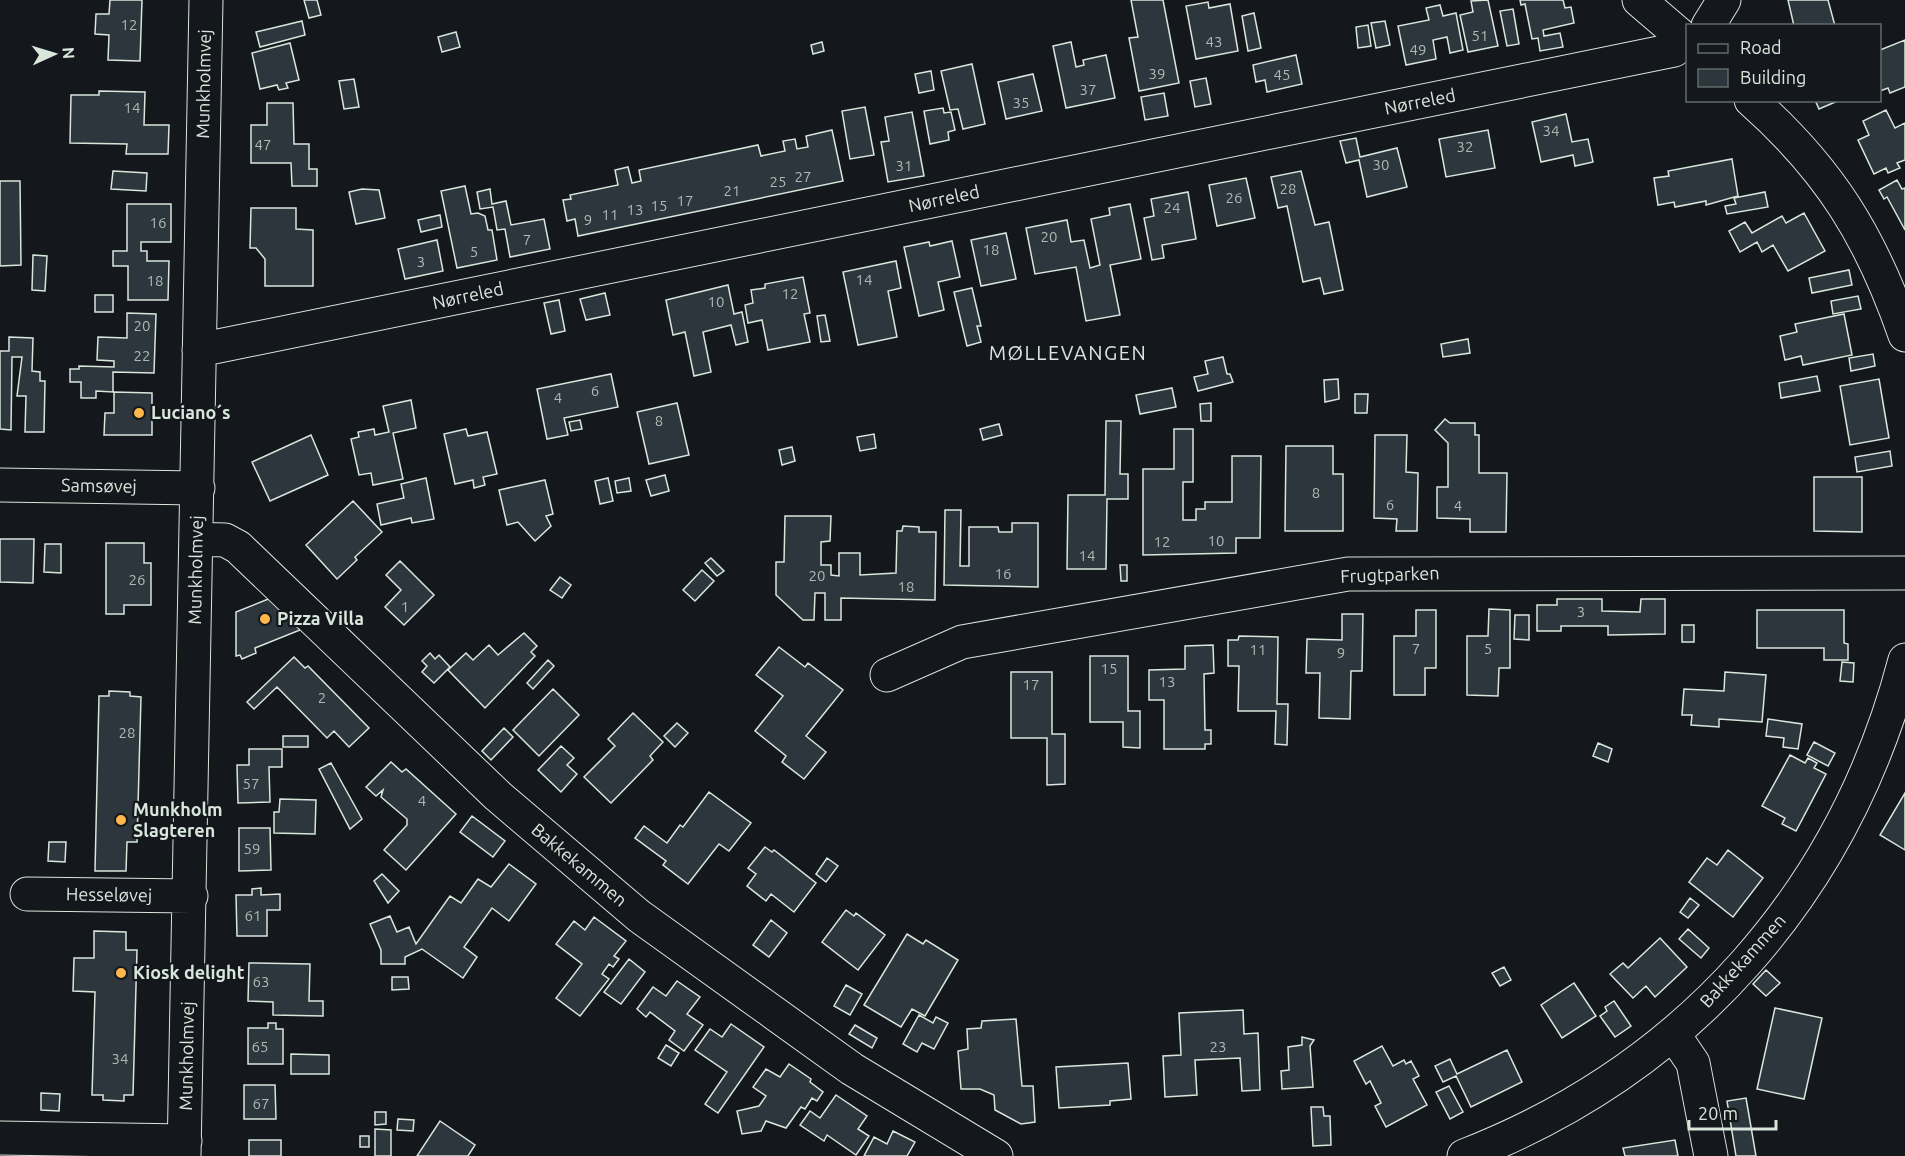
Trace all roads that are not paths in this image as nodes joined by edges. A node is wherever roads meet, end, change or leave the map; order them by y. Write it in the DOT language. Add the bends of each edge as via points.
graph roads {
  1 [pos="206,0"];
  2 [pos="1640,0"];
  3 [pos="1724,0"];
  4 [pos="1703,24"];
  5 [pos="1686,31"];
  6 [pos="1686,41"];
  7 [pos="1753,102"];
  8 [pos="1905,335"];
  9 [pos="199,350"];
  10 [pos="0,484"];
  11 [pos="198,488"];
  12 [pos="197,539"];
  13 [pos="1905,573"];
  14 [pos="1905,660"];
  15 [pos="888,675"];
  16 [pos="27,894"];
  17 [pos="190,896"];
  18 [pos="1674,1035"];
  19 [pos="0,1138"];
  20 [pos="185,1148"];
  21 [pos="996,1156"];
  22 [pos="1464,1156"];
  23 [pos="1711,1156"];
  1 -- 9 [label="street, Munkholmvej"];
  2 -- 5 [label="street"];
  3 -- 4 [label="street"];
  6 -- 9 [label="street, Nørreled" via="1674,50"];
  7 -- 8 [label="street" via="1809,155 1838,194 1880,268"];
  9 -- 11 [label="street, Munkholmvej"];
  10 -- 11 [label="street, Samsøvej"];
  11 -- 12 [label="street, Munkholmvej"];
  12 -- 17 [label="street, Munkholmvej"];
  12 -- 21 [label="street, Bakkekammen" via="225,540 238,547 498,796 649,924 852,1069"];
  13 -- 15 [label="street, Frugtparken" via="1348,574 962,642"];
  14 -- 18 [label="street, Bakkekammen" via="1867,775 1817,870 1738,972"];
  16 -- 17 [label="street, Hesseløvej"];
  17 -- 20 [label="street, Munkholmvej"];
  18 -- 22 [label="street, Bakkekammen" via="1565,1109"];
  18 -- 23 [label="street" via="1693,1063"];
  19 -- 20 [label="street, Munkholmvej"];
}
